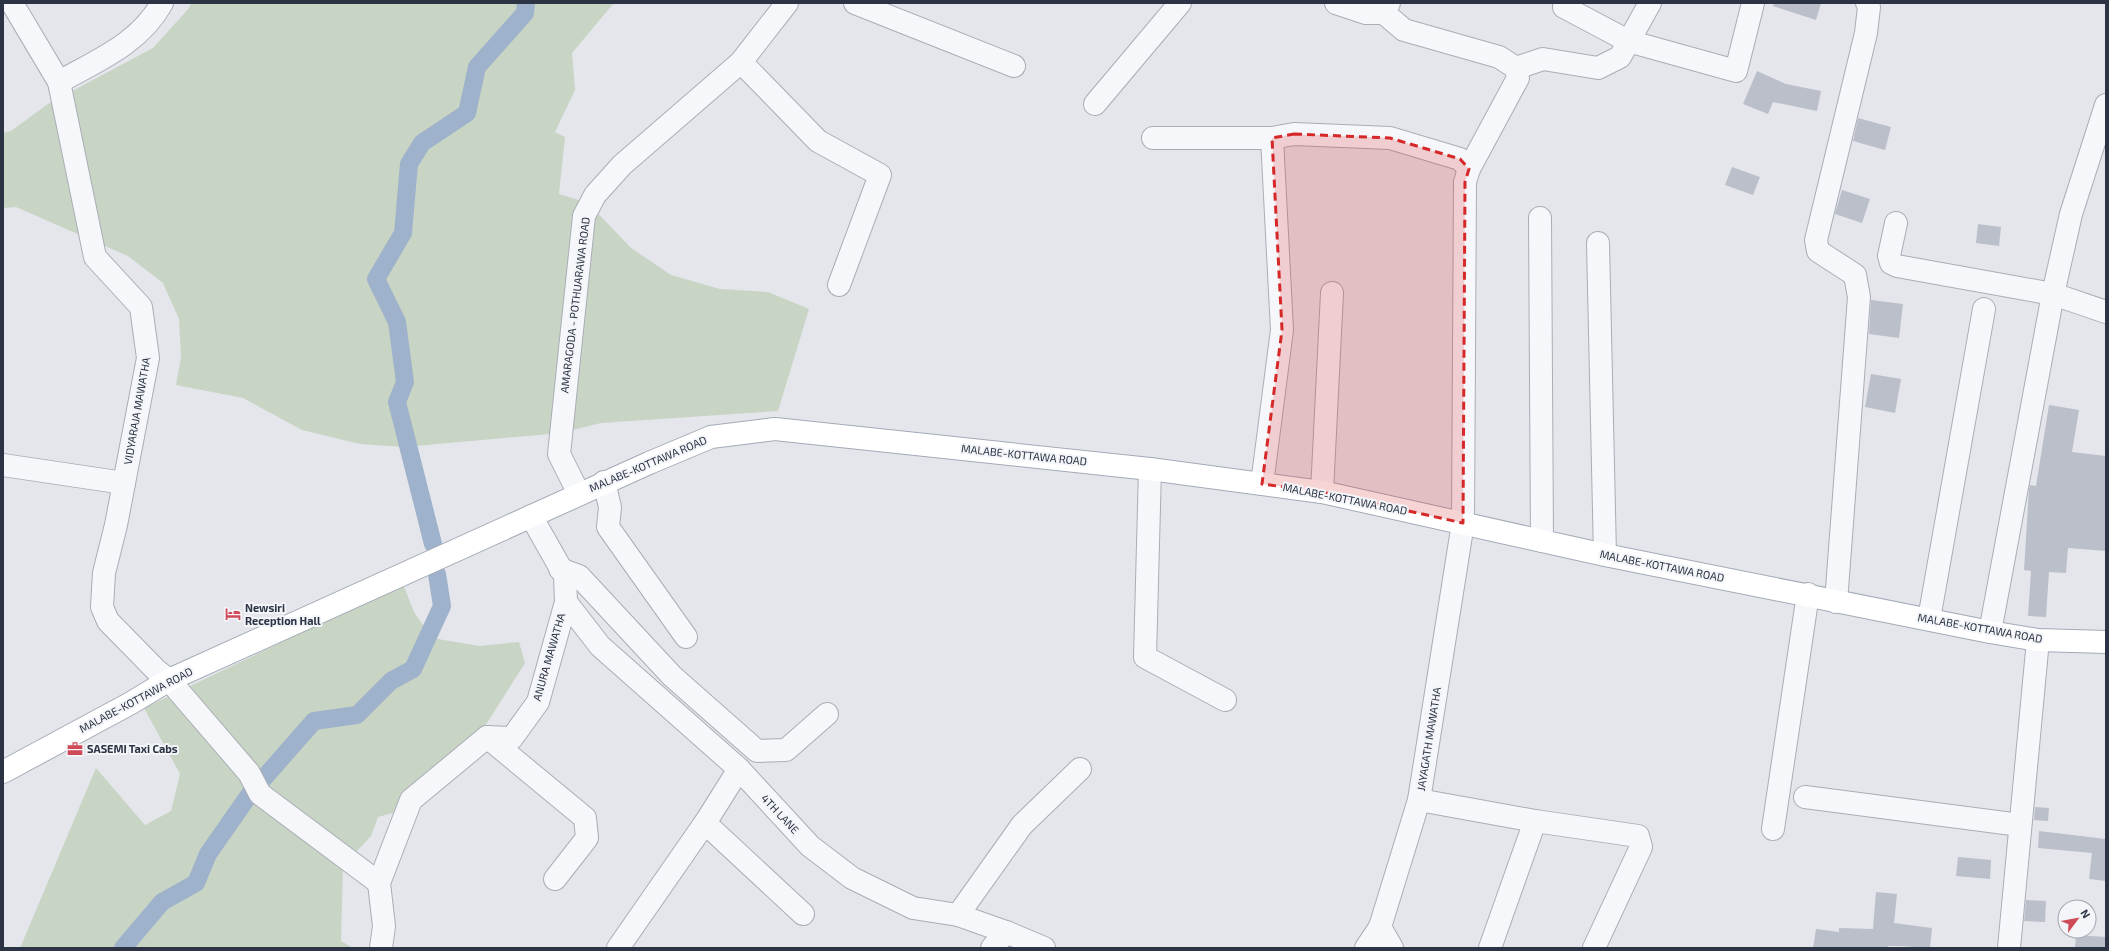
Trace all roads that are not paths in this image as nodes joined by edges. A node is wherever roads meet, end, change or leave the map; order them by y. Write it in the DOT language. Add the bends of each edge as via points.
graph roads {
  1 [pos="162,3"];
  2 [pos="787,3"];
  3 [pos="855,3"];
  4 [pos="1180,3"];
  5 [pos="1336,3"];
  6 [pos="1650,3"];
  7 [pos="1753,3"];
  8 [pos="1867,3"];
  9 [pos="17,5"];
  10 [pos="1564,7"];
  11 [pos="1386,8"];
  12 [pos="1628,41"];
  13 [pos="741,62"];
  14 [pos="1014,66"];
  15 [pos="1516,68"];
  16 [pos="59,82"];
  17 [pos="1095,104"];
  18 [pos="2106,105"];
  19 [pos="1153,138"];
  20 [pos="1272,138"];
  21 [pos="1468,169"];
  22 [pos="1540,218"];
  23 [pos="1896,223"];
  24 [pos="1598,242"];
  25 [pos="839,285"];
  26 [pos="1332,293"];
  27 [pos="2053,294"];
  28 [pos="1984,309"];
  29 [pos="2106,312"];
  30 [pos="3,465"];
  31 [pos="1150,469"];
  32 [pos="604,482"];
  33 [pos="124,483"];
  34 [pos="1262,484"];
  35 [pos="1322,492"];
  36 [pos="579,494"];
  37 [pos="531,516"];
  38 [pos="1463,523"];
  39 [pos="1542,541"];
  40 [pos="1605,555"];
  41 [pos="560,569"];
  42 [pos="1808,594"];
  43 [pos="566,602"];
  44 [pos="1836,602"];
  45 [pos="1929,620"];
  46 [pos="1990,632"];
  47 [pos="686,636"];
  48 [pos="2038,640"];
  49 [pos="2106,642"];
  50 [pos="169,680"];
  51 [pos="1225,700"];
  52 [pos="827,714"];
  53 [pos="486,737"];
  54 [pos="739,769"];
  55 [pos="1080,769"];
  56 [pos="3,772"];
  57 [pos="1805,797"];
  58 [pos="1419,800"];
  59 [pos="1535,821"];
  60 [pos="705,823"];
  61 [pos="2020,825"];
  62 [pos="1773,828"];
  63 [pos="555,879"];
  64 [pos="379,883"];
  65 [pos="803,914"];
  66 [pos="958,915"];
  67 [pos="1380,927"];
  68 [pos="1006,932"];
  69 [pos="381,948"];
  70 [pos="618,948"];
  71 [pos="992,948"];
  72 [pos="1044,948"];
  73 [pos="1366,948"];
  74 [pos="1392,948"];
  75 [pos="1490,948"];
  76 [pos="1594,948"];
  77 [pos="2009,948"];
  1 -- 16 [label="street" via="152,20 121,48"];
  2 -- 13 [label="street, AMARAGODA - POTHUARAWA ROAD"];
  3 -- 14 [label="street"];
  4 -- 17 [label="street"];
  5 -- 11 [label="street" via="1366,13"];
  6 -- 12 [label="street"];
  7 -- 12 [label="street" via="1736,71"];
  8 -- 44 [label="street" via="1869,7 1866,33 1816,240 1818,251 1855,275 1859,297"];
  9 -- 16 [label="street, VIDYARAJA MAWATHA"];
  10 -- 12 [label="street"];
  11 -- 15 [label="street" via="1404,30 1499,57"];
  12 -- 15 [label="street" via="1620,57 1598,68 1543,59"];
  13 -- 25 [label="street" via="818,141 880,175"];
  13 -- 36 [label="street, AMARAGODA - POTHUARAWA ROAD" via="622,165 595,196 584,216 559,454"];
  15 -- 21 [label="street, JAYAGATH MAWATHA" via="1518,78"];
  16 -- 33 [label="street, VIDYARAJA MAWATHA" via="95,257 141,307 148,358"];
  18 -- 27 [label="street" via="2071,214"];
  19 -- 20 [label="street"];
  20 -- 21 [label="street" via="1294,134 1390,138 1460,158"];
  20 -- 34 [label="street" via="1282,330"];
  21 -- 38 [label="street, JAYAGATH MAWATHA" via="1465,182"];
  22 -- 39 [label="street"];
  23 -- 27 [label="street" via="1889,256 1891,263 1897,266"];
  24 -- 40 [label="street"];
  26 -- 35 [label="street"];
  27 -- 29 [label="street"];
  27 -- 46 [label="street"];
  28 -- 45 [label="street"];
  30 -- 33 [label="street"];
  31 -- 32 [label="main road, MALABE-KOTTAWA ROAD" via="775,429 711,437"];
  31 -- 34 [label="main road, MALABE-KOTTAWA ROAD"];
  31 -- 51 [label="street" via="1145,657"];
  32 -- 36 [label="main road, MALABE-KOTTAWA ROAD"];
  32 -- 47 [label="street" via="610,506 608,527"];
  33 -- 50 [label="street, VIDYARAJA MAWATHA" via="104,573 102,607 108,621"];
  34 -- 35 [label="main road, MALABE-KOTTAWA ROAD"];
  35 -- 38 [label="main road, MALABE-KOTTAWA ROAD"];
  36 -- 37 [label="main road, MALABE-KOTTAWA ROAD"];
  37 -- 41 [label="street, ANURA MAWATHA"];
  37 -- 50 [label="main road, MALABE-KOTTAWA ROAD"];
  38 -- 39 [label="main road, MALABE-KOTTAWA ROAD"];
  38 -- 58 [label="street, JAYAGATH MAWATHA"];
  39 -- 40 [label="main road, MALABE-KOTTAWA ROAD"];
  40 -- 42 [label="main road, MALABE-KOTTAWA ROAD"];
  41 -- 43 [label="street, ANURA MAWATHA" via="565,576"];
  41 -- 52 [label="street" via="579,576 672,676 757,751 786,750"];
  42 -- 44 [label="main road, MALABE-KOTTAWA ROAD"];
  42 -- 62 [label="street"];
  43 -- 53 [label="street, ANURA MAWATHA" via="538,702 512,738"];
  43 -- 54 [label="street, 4TH LANE" via="600,646"];
  44 -- 45 [label="main road, MALABE-KOTTAWA ROAD"];
  45 -- 46 [label="main road, MALABE-KOTTAWA ROAD"];
  46 -- 48 [label="main road, MALABE-KOTTAWA ROAD"];
  48 -- 49 [label="main road, MALABE-KOTTAWA ROAD"];
  48 -- 61 [label="street"];
  50 -- 56 [label="main road, MALABE-KOTTAWA ROAD"];
  50 -- 64 [label="street, VIDYARAJA MAWATHA" via="249,773 260,794"];
  53 -- 63 [label="street" via="585,818 587,838"];
  53 -- 64 [label="street" via="411,800"];
  54 -- 60 [label="street"];
  54 -- 66 [label="street, 4TH LANE" via="810,846 852,878 913,908"];
  55 -- 66 [label="street" via="1022,825"];
  57 -- 61 [label="street"];
  58 -- 59 [label="street"];
  58 -- 67 [label="street, JAYAGATH MAWATHA"];
  59 -- 75 [label="street"];
  59 -- 76 [label="street" via="1638,836 1641,847"];
  60 -- 65 [label="street"];
  60 -- 70 [label="street"];
  61 -- 77 [label="street"];
  64 -- 69 [label="street" via="384,926"];
  66 -- 68 [label="street, 4TH LANE"];
  67 -- 73 [label="street, JAYAGATH MAWATHA"];
  67 -- 74 [label="street"];
  68 -- 71 [label="street"];
  68 -- 72 [label="street, 4TH LANE"];
}
